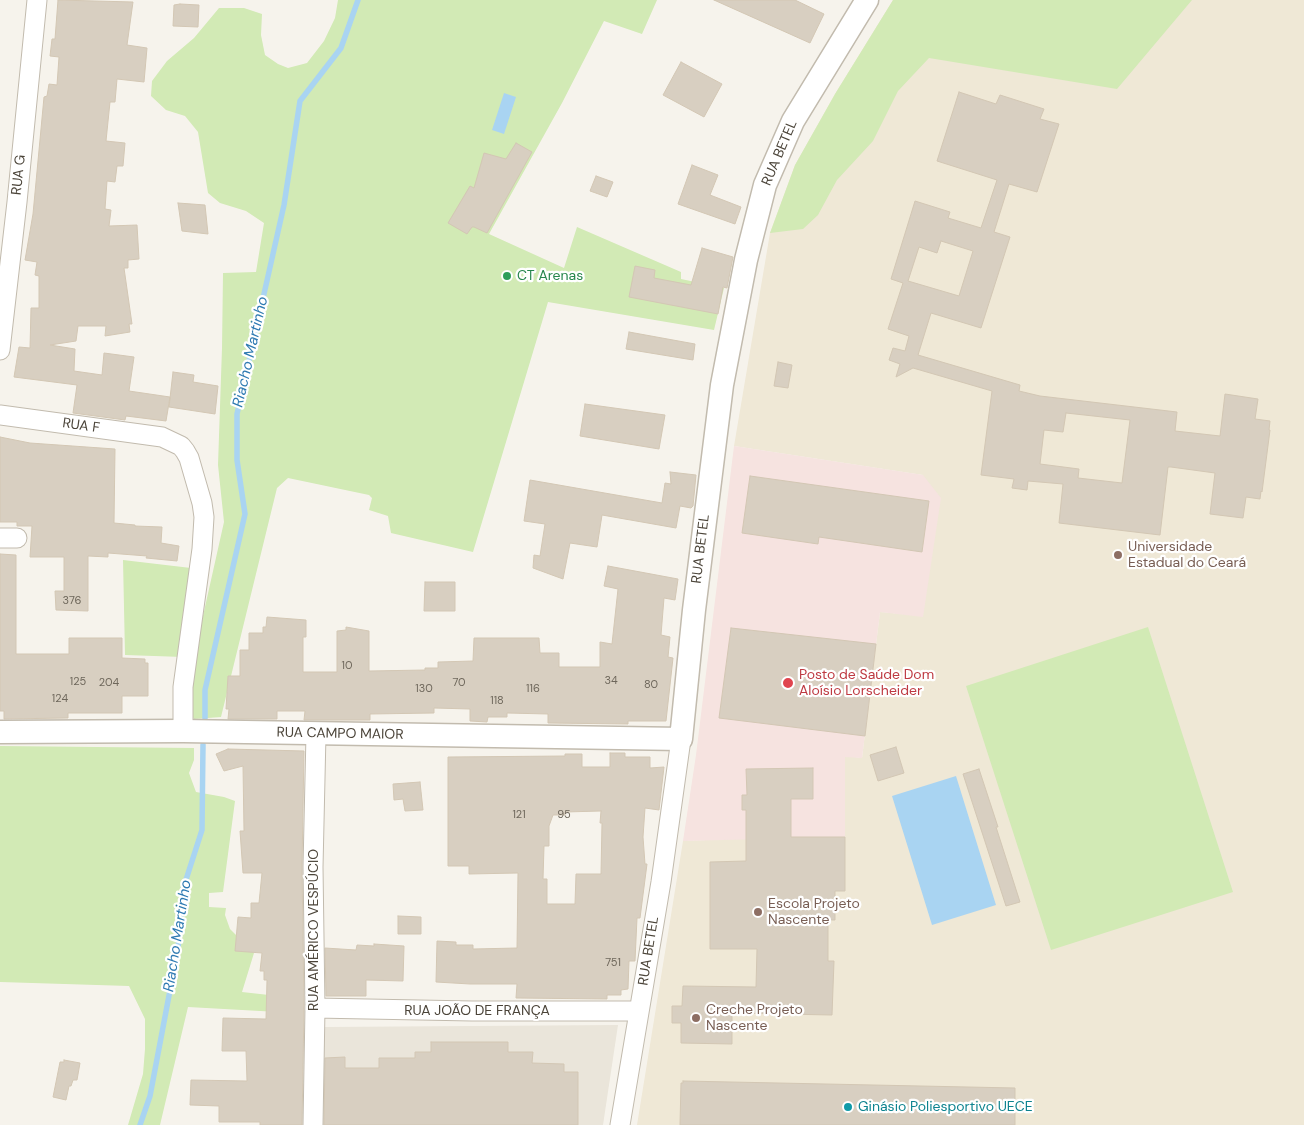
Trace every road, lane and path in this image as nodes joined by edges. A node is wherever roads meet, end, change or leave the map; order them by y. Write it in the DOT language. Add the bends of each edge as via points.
graph roads {
  1 [pos="36,0"];
  2 [pos="867,0"];
  3 [pos="0,350"];
  4 [pos="0,415"];
  5 [pos="183,731"];
  6 [pos="0,732"];
  7 [pos="316,734"];
  8 [pos="681,738"];
  9 [pos="315,1008"];
  10 [pos="639,1011"];
  11 [pos="313,1125"];
  12 [pos="620,1125"];
  1 -- 3 [label="street, RUA G"];
  2 -- 8 [label="street, RUA BETEL" via="793,121 765,185 746,260 722,385"];
  4 -- 5 [label="street, RUA F" via="162,437 185,451 204,517 183,687"];
  5 -- 6 [label="street, RUA CAMPO MAIOR"];
  5 -- 7 [label="street, RUA CAMPO MAIOR"];
  7 -- 8 [label="street, RUA CAMPO MAIOR"];
  7 -- 9 [label="street, RUA AMÉRICO VESPÚCIO" via="313,868"];
  8 -- 10 [label="street, RUA BETEL"];
  9 -- 10 [label="street, RUA JOÃO DE FRANÇA"];
  9 -- 11 [label="street, RUA AMÉRICO VESPÚCIO"];
  10 -- 12 [label="street, RUA BETEL"];
}
